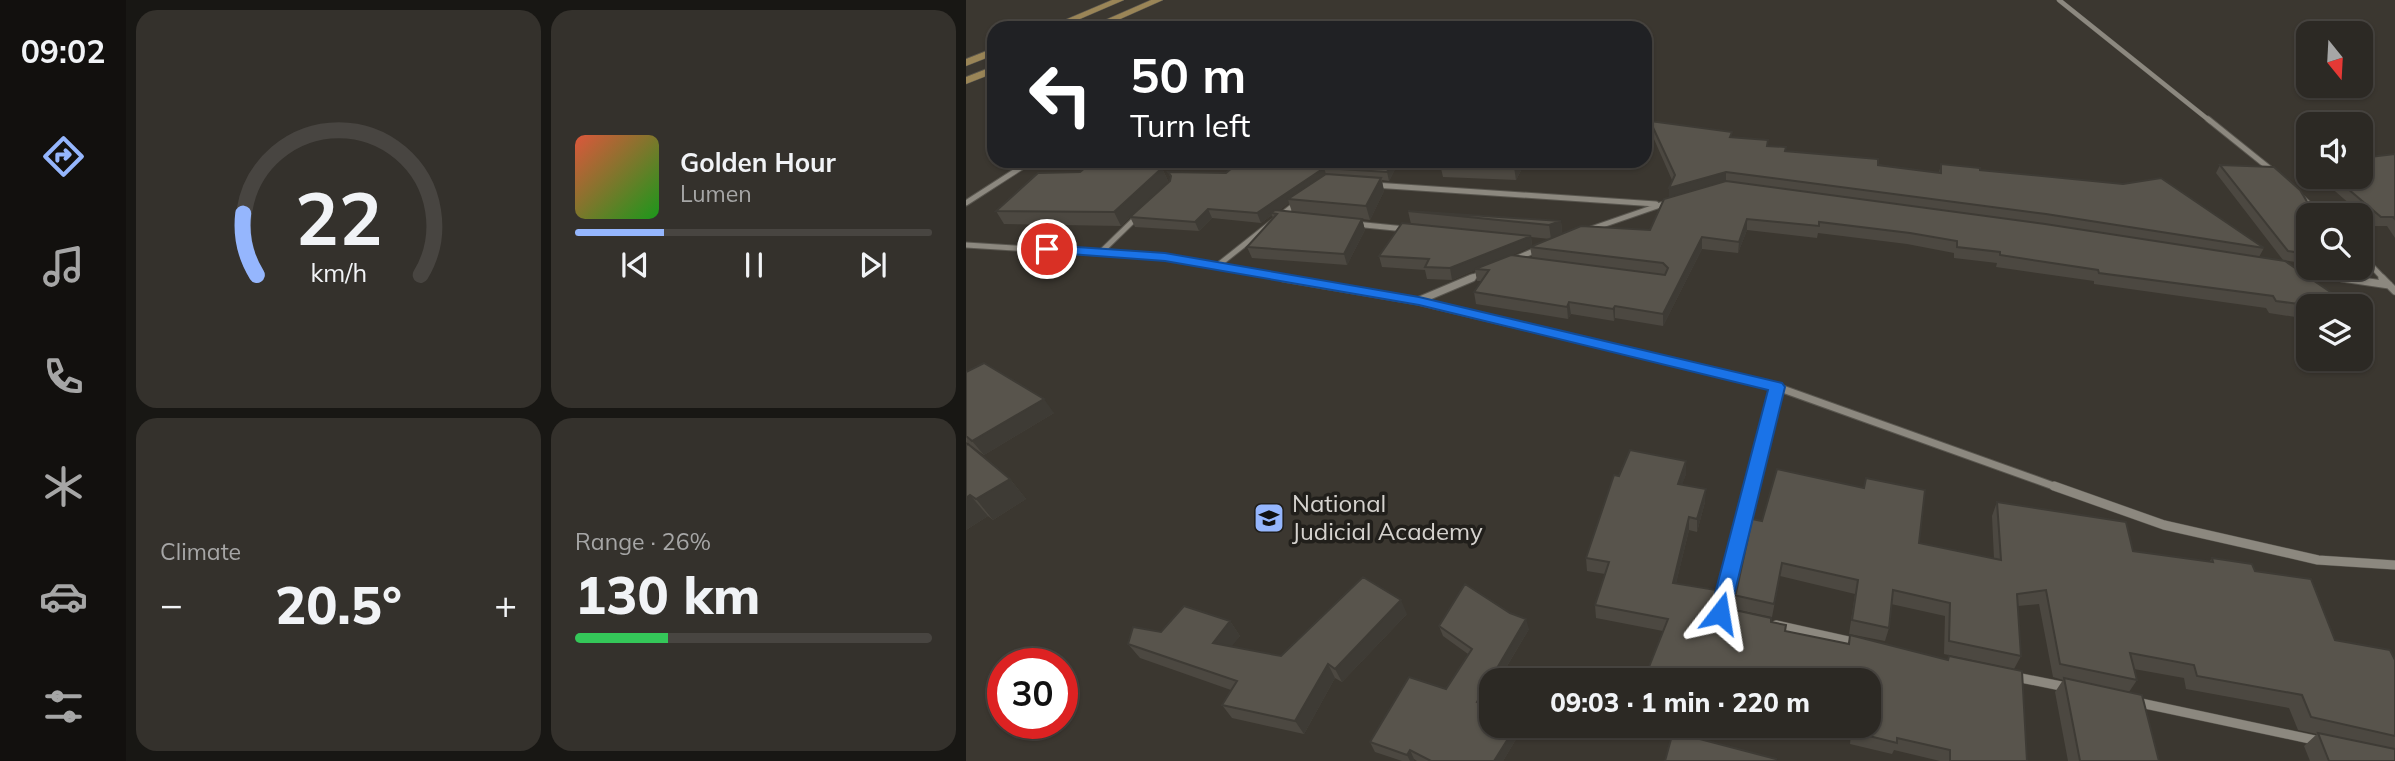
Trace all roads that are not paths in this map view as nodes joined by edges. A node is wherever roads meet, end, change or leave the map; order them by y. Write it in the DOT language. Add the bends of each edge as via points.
graph roads {
  1 [pos="1120,0"];
  2 [pos="1159,0"];
  3 [pos="2060,0"];
  4 [pos="1068,21"];
  5 [pos="1109,21"];
  6 [pos="987,54"];
  7 [pos="966,63"];
  8 [pos="987,72"];
  9 [pos="966,81"];
  10 [pos="1020,168"];
  11 [pos="2278,176"];
  12 [pos="1370,185"];
  13 [pos="2296,191"];
  14 [pos="1308,196"];
  15 [pos="1680,198"];
  16 [pos="966,203"];
  17 [pos="2308,203"];
  18 [pos="1660,205"];
  19 [pos="1140,214"];
  20 [pos="1277,216"];
  21 [pos="1291,218"];
  22 [pos="1346,223"];
  23 [pos="1414,230"];
  24 [pos="1575,235"];
  25 [pos="1536,242"];
  26 [pos="966,245"];
  27 [pos="1101,251"];
  28 [pos="1513,261"];
  29 [pos="1526,262"];
  30 [pos="1217,266"];
  31 [pos="1501,266"];
  32 [pos="2282,268"];
  33 [pos="2373,268"];
  34 [pos="1489,271"];
  35 [pos="2389,285"];
  36 [pos="2395,291"];
  37 [pos="1419,301"];
  38 [pos="1777,387"];
  39 [pos="2395,565"];
  40 [pos="1734,616"];
  41 [pos="1761,622"];
  42 [pos="1869,645"];
  43 [pos="2004,674"];
  44 [pos="2071,688"];
  45 [pos="2125,700"];
  46 [pos="2328,743"];
  1 -- 4 [label="main road"];
  2 -- 5 [label="main road"];
  3 -- 11 [label="street"];
  6 -- 7 [label="main road"];
  8 -- 9 [label="main road"];
  10 -- 16 [label="street"];
  12 -- 18 [label="street"];
  13 -- 17 [label="street"];
  14 -- 20 [label="street"];
  15 -- 18 [label="street"];
  18 -- 24 [label="street"];
  19 -- 27 [label="street"];
  20 -- 21 [label="street"];
  20 -- 30 [label="street"];
  22 -- 23 [label="street"];
  25 -- 28 [label="street" via="1550,244"];
  26 -- 27 [label="street"];
  27 -- 30 [label="street"];
  28 -- 29 [label="street"];
  28 -- 31 [label="street"];
  30 -- 37 [label="street"];
  32 -- 35 [label="street"];
  33 -- 35 [label="street"];
  34 -- 37 [label="street"];
  35 -- 36 [label="street"];
  37 -- 38 [label="street"];
  38 -- 39 [label="street" via="2164,525 2318,560"];
  38 -- 40 [label="street" via="1720,613"];
  41 -- 42 [label="street"];
  43 -- 44 [label="street"];
  45 -- 46 [label="street"];
}
